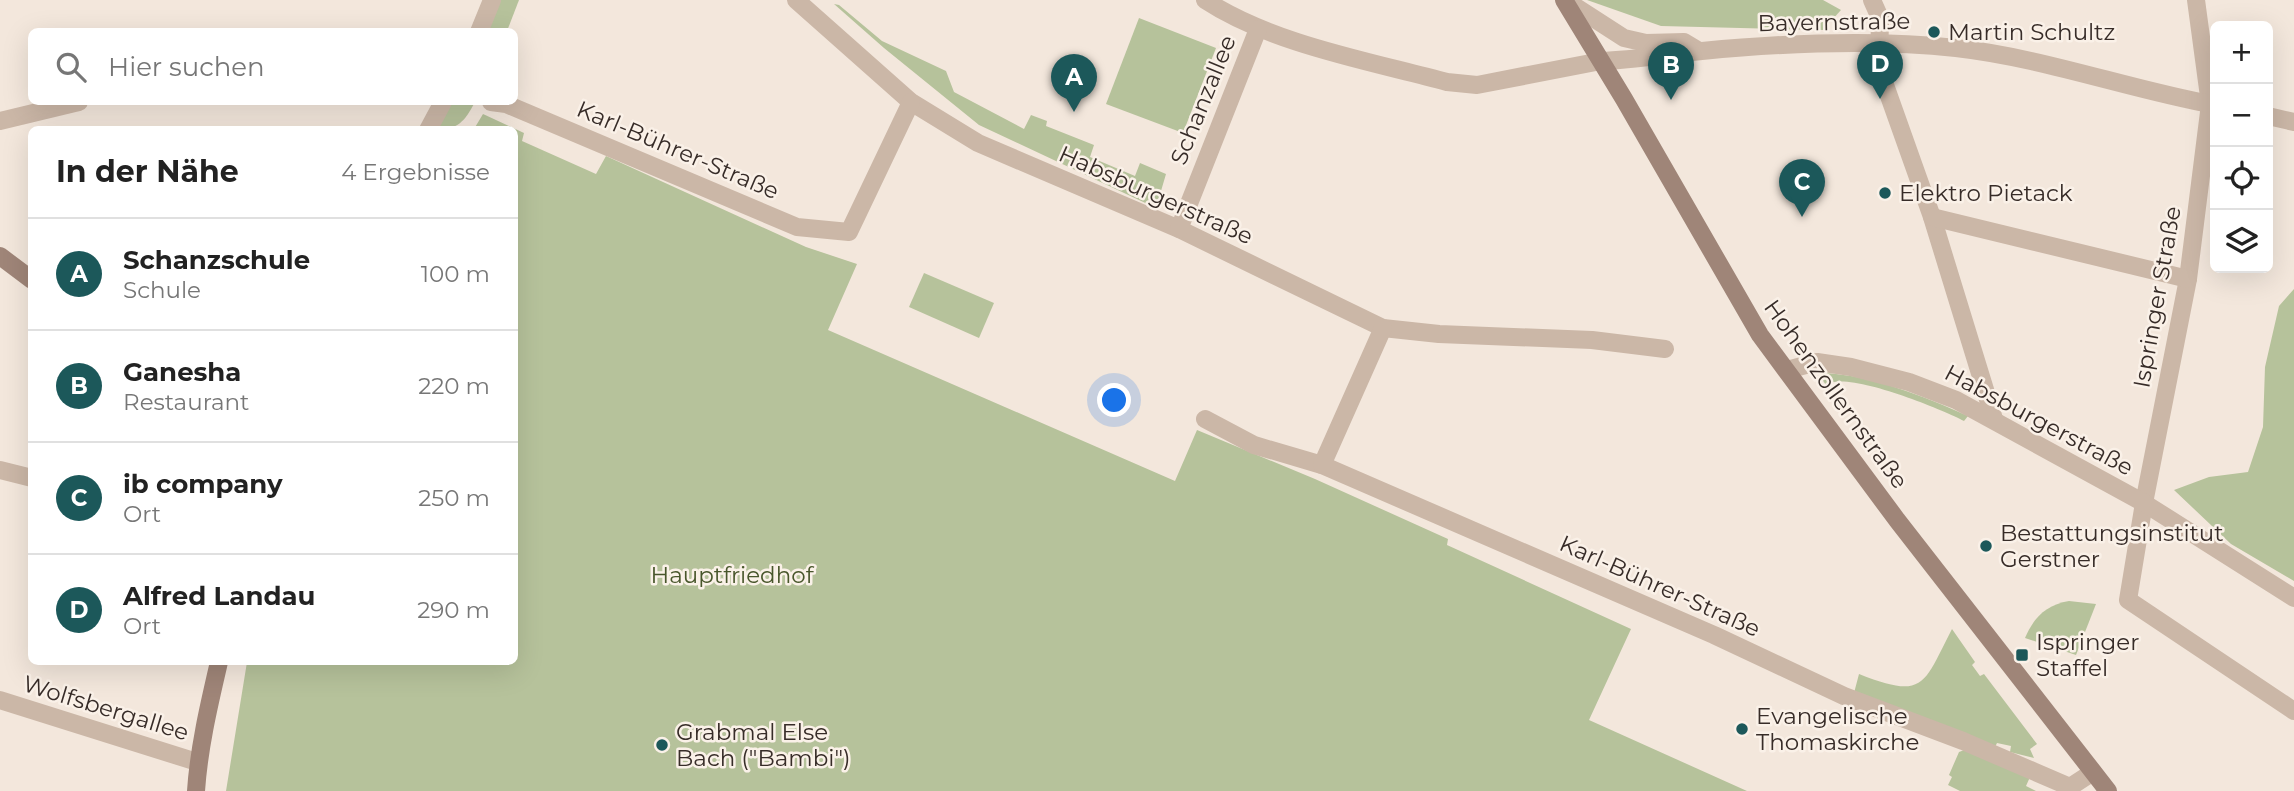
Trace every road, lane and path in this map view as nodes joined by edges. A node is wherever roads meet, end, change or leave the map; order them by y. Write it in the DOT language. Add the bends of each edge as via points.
graph roads {
  1 [pos="492,0"];
  2 [pos="796,0"];
  3 [pos="1205,0"];
  4 [pos="1564,0"];
  5 [pos="1872,0"];
  6 [pos="2196,0"];
  7 [pos="481,28"];
  8 [pos="1258,29"];
  9 [pos="1880,44"];
  10 [pos="1699,51"];
  11 [pos="1601,61"];
  12 [pos="2210,86"];
  13 [pos="911,102"];
  14 [pos="2210,103"];
  15 [pos="67,105"];
  16 [pos="441,105"];
  17 [pos="508,105"];
  18 [pos="2273,117"];
  19 [pos="0,121"];
  20 [pos="2294,122"];
  21 [pos="2210,125"];
  22 [pos="430,126"];
  23 [pos="1932,217"];
  24 [pos="1179,229"];
  25 [pos="0,256"];
  26 [pos="28,277"];
  27 [pos="2188,279"];
  28 [pos="1383,328"];
  29 [pos="1665,349"];
  30 [pos="1787,370"];
  31 [pos="1205,419"];
  32 [pos="1994,419"];
  33 [pos="1322,465"];
  34 [pos="0,470"];
  35 [pos="28,477"];
  36 [pos="2144,503"];
  37 [pos="2294,598"];
  38 [pos="218,665"];
  39 [pos="0,700"];
  40 [pos="2294,710"];
  41 [pos="198,762"];
  42 [pos="2093,772"];
  43 [pos="196,791"];
  44 [pos="2108,791"];
  1 -- 7 [label="street"];
  2 -- 13 [label="street, Habsburgerstraße"];
  3 -- 8 [label="street, Bayernstraße"];
  4 -- 10 [label="street, Bayernstraße" via="1624,38 1646,43 1684,42"];
  4 -- 11 [label="main road, Hohenzollernstraße"];
  5 -- 9 [label="street" via="1880,18"];
  6 -- 12 [label="street, Ispringer Straße"];
  8 -- 11 [label="street, Bayernstraße" via="1447,82 1477,85"];
  8 -- 24 [label="street, Schanzallee"];
  9 -- 10 [label="street, Bayernstraße"];
  9 -- 14 [label="street, Bayernstraße" via="2014,57"];
  9 -- 23 [label="street" via="1879,68"];
  10 -- 11 [label="street, Bayernstraße"];
  11 -- 30 [label="main road, Hohenzollernstraße" via="1760,335"];
  13 -- 17 [label="street, Karl-Bührer-Straße" via="849,233 797,227"];
  13 -- 24 [label="street, Habsburgerstraße" via="978,143"];
  15 -- 19 [label="street"];
  16 -- 22 [label="street"];
  18 -- 20 [label="street"];
  21 -- 27 [label="street, Ispringer Straße"];
  23 -- 27 [label="street"];
  23 -- 32 [label="street"];
  24 -- 28 [label="street, Habsburgerstraße"];
  25 -- 26 [label="main road"];
  27 -- 36 [label="street, Ispringer Straße"];
  28 -- 29 [label="street, Habsburgerstraße" via="1592,340"];
  28 -- 33 [label="street"];
  30 -- 32 [label="street, Habsburgerstraße" via="1817,362 1881,374 1932,390"];
  30 -- 42 [label="main road, Hohenzollernstraße"];
  31 -- 33 [label="street, Karl-Bührer-Straße" via="1255,445"];
  32 -- 36 [label="street, Habsburgerstraße"];
  33 -- 42 [label="street, Karl-Bührer-Straße" via="1702,629 1844,696 2070,787"];
  34 -- 35 [label="street"];
  36 -- 37 [label="street, Habsburgerstraße"];
  36 -- 40 [label="street, Ispringer Straße" via="2128,600"];
  38 -- 41 [label="main road"];
  39 -- 41 [label="street, Wolfsbergallee"];
  41 -- 43 [label="main road"];
  42 -- 44 [label="main road, Hohenzollernstraße"];
}
